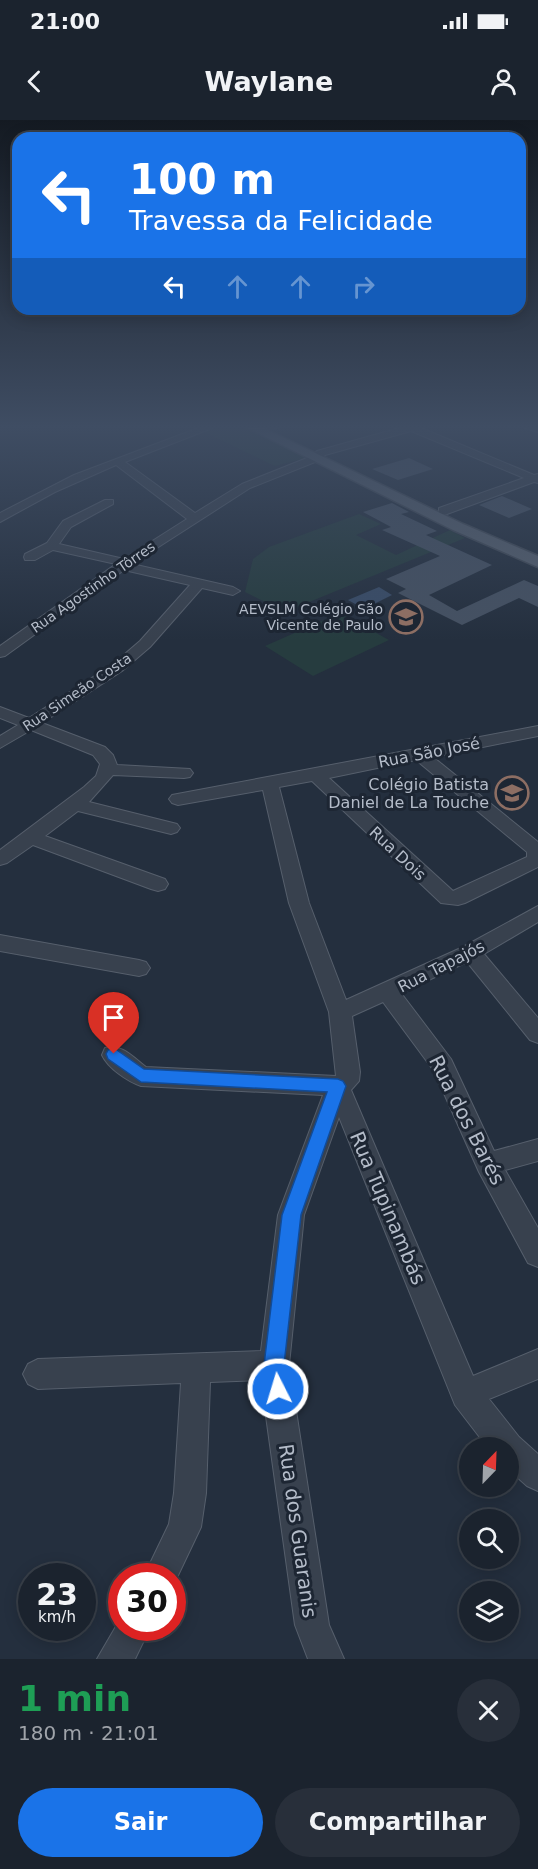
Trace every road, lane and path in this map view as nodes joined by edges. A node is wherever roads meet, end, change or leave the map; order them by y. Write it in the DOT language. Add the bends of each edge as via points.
graph roads {
  1 [pos="36,497"];
  2 [pos="165,497"];
  3 [pos="228,497"];
  4 [pos="398,497"];
  5 [pos="411,497"];
  6 [pos="483,497"];
  7 [pos="109,502"];
  8 [pos="443,511"];
  9 [pos="0,518"];
  10 [pos="194,518"];
  11 [pos="51,546"];
  12 [pos="538,553"];
  13 [pos="30,557"];
  14 [pos="538,562"];
  15 [pos="124,564"];
  16 [pos="198,584"];
  17 [pos="233,591"];
  18 [pos="0,653"];
  19 [pos="0,712"];
  20 [pos="29,723"];
  21 [pos="538,731"];
  22 [pos="0,743"];
  23 [pos="418,753"];
  24 [pos="108,770"];
  25 [pos="184,773"];
  26 [pos="317,776"];
  27 [pos="270,785"];
  28 [pos="178,799"];
  29 [pos="75,804"];
  30 [pos="171,828"];
  31 [pos="31,838"];
  32 [pos="0,859"];
  33 [pos="158,884"];
  34 [pos="538,913"];
  35 [pos="0,943"];
  36 [pos="470,952"];
  37 [pos="140,968"];
  38 [pos="388,992"];
  39 [pos="340,1012"];
  40 [pos="536,1028"];
  41 [pos="114,1054"];
  42 [pos="338,1086"];
  43 [pos="538,1150"];
  44 [pos="488,1164"];
  45 [pos="538,1254"];
  46 [pos="538,1364"];
  47 [pos="274,1365"];
  48 [pos="196,1369"];
  49 [pos="38,1374"];
  50 [pos="466,1394"];
  51 [pos="499,1437"];
  52 [pos="519,1458"];
  53 [pos="538,1475"];
  54 [pos="167,1563"];
  55 [pos="125,1641"];
  56 [pos="115,1659"];
  57 [pos="326,1659"];
  1 -- 9 [label="street"];
  2 -- 10 [label="street"];
  3 -- 10 [label="street, Rua Agostinho Tôrres"];
  4 -- 14 [label="main road"];
  5 -- 8 [label="main road"];
  6 -- 8 [label="street"];
  7 -- 11 [label="street" via="68,524"];
  8 -- 12 [label="main road"];
  10 -- 15 [label="street, Rua Agostinho Tôrres"];
  11 -- 13 [label="street"];
  11 -- 15 [label="street"];
  15 -- 16 [label="street"];
  15 -- 18 [label="street, Rua Agostinho Tôrres"];
  16 -- 17 [label="street"];
  16 -- 20 [label="street, Rua Simeão Costa" via="131,657"];
  19 -- 20 [label="street"];
  20 -- 22 [label="street, Rua Simeão Costa"];
  20 -- 24 [label="street" via="99,751 108,760"];
  21 -- 23 [label="street, Rua São José"];
  23 -- 26 [label="street, Rua São José"];
  23 -- 26 [label="street, Rua Dois" via="536,850 536,860 458,898 448,898"];
  24 -- 25 [label="street"];
  24 -- 29 [label="street"];
  26 -- 27 [label="street, Rua São José"];
  27 -- 28 [label="street, Rua São José"];
  27 -- 39 [label="street" via="299,903"];
  29 -- 30 [label="street"];
  29 -- 31 [label="street"];
  31 -- 32 [label="street"];
  31 -- 33 [label="street"];
  34 -- 36 [label="street, Rua Tapajós"];
  35 -- 37 [label="street"];
  36 -- 38 [label="street, Rua Tapajós"];
  36 -- 40 [label="street"];
  38 -- 39 [label="street, Rua Tapajós"];
  38 -- 44 [label="street, Rua dos Barés" via="443,1066"];
  39 -- 42 [label="street" via="348,1072 347,1081"];
  41 -- 42 [label="street" via="141,1076"];
  42 -- 47 [label="street, Rua dos Guaranis" via="291,1215"];
  42 -- 50 [label="street, Rua Tupinambás"];
  43 -- 44 [label="street"];
  44 -- 45 [label="street, Rua dos Barés"];
  46 -- 50 [label="street"];
  47 -- 48 [label="street"];
  47 -- 57 [label="street, Rua dos Guaranis" via="312,1625"];
  48 -- 49 [label="street"];
  48 -- 54 [label="street" via="185,1527"];
  50 -- 51 [label="street, Rua Tupinambás"];
  52 -- 53 [label="street, Rua Tupinambás"];
  55 -- 56 [label="street"];
}
